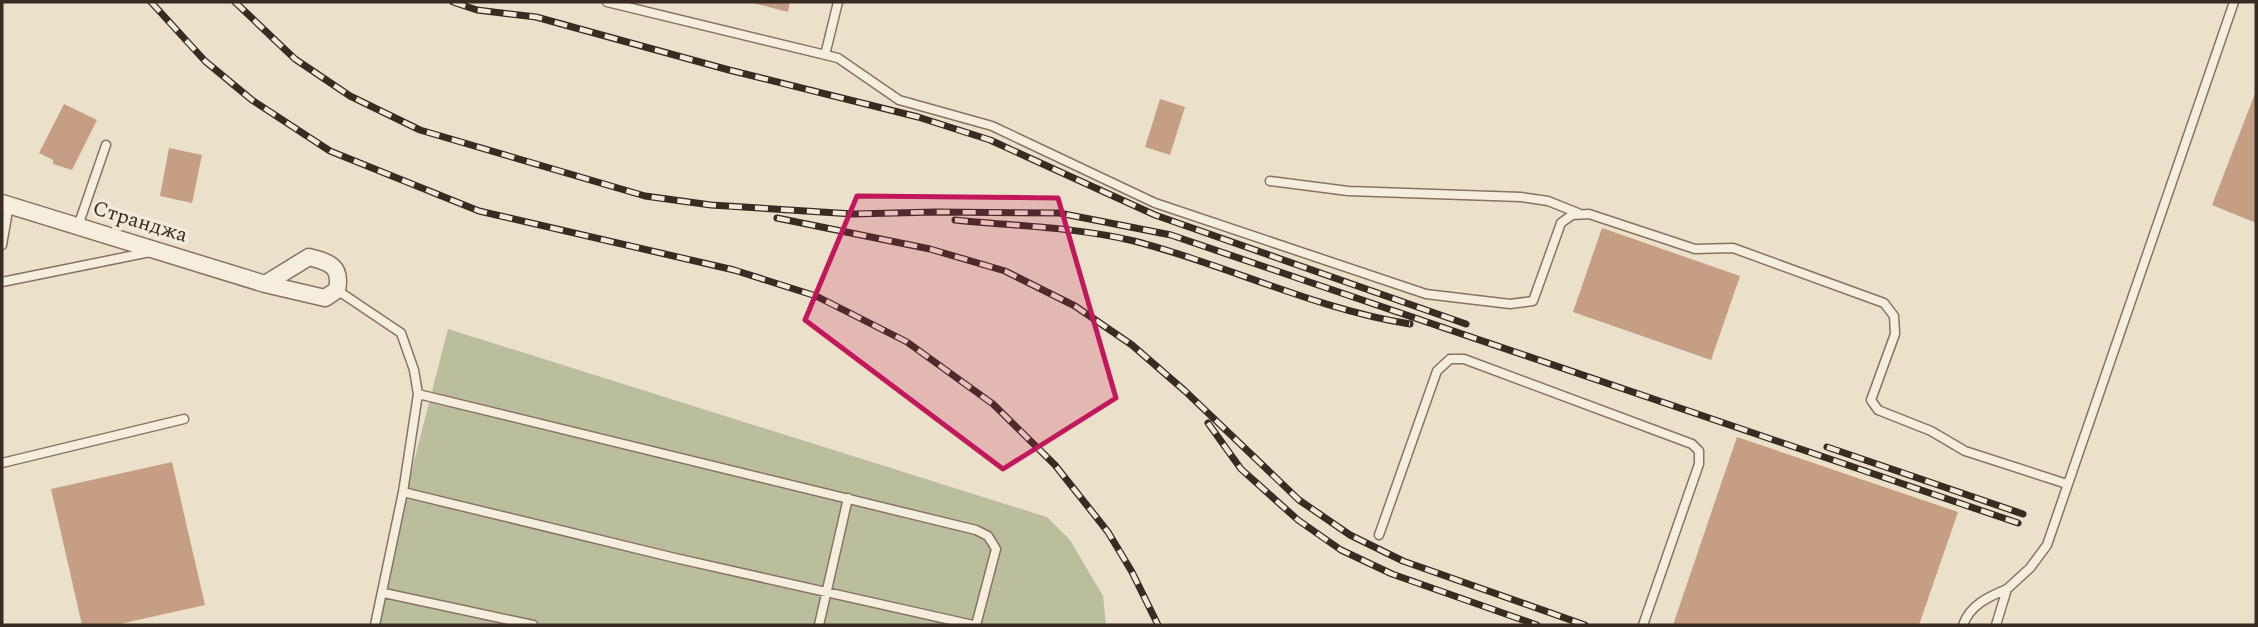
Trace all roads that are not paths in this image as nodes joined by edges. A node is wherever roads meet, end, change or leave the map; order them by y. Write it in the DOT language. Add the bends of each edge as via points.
graph roads {
  1 [pos="607,2"];
  2 [pos="838,2"];
  3 [pos="2234,2"];
  4 [pos="825,55"];
  5 [pos="106,145"];
  6 [pos="1270,181"];
  7 [pos="5,204"];
  8 [pos="1581,215"];
  9 [pos="78,226"];
  10 [pos="2,245"];
  11 [pos="160,250"];
  12 [pos="2,282"];
  13 [pos="265,284"];
  14 [pos="337,290"];
  15 [pos="418,394"];
  16 [pos="184,419"];
  17 [pos="2,463"];
  18 [pos="2067,484"];
  19 [pos="403,492"];
  20 [pos="848,498"];
  21 [pos="1379,535"];
  22 [pos="2007,589"];
  23 [pos="827,592"];
  24 [pos="384,593"];
  25 [pos="376,625"];
  26 [pos="527,625"];
  27 [pos="819,625"];
  28 [pos="974,625"];
  29 [pos="1643,625"];
  30 [pos="1963,625"];
  31 [pos="1996,625"];
  1 -- 4 [label="lane"];
  2 -- 4 [label="lane"];
  3 -- 18 [label="lane"];
  4 -- 8 [label="lane" via="838,58 899,100 992,126 1155,204 1426,294 1510,304 1533,301 1561,223"];
  5 -- 9 [label="lane"];
  6 -- 8 [label="lane" via="1348,191 1521,197 1548,201"];
  7 -- 9 [label="street, Странджа"];
  7 -- 10 [label="lane"];
  8 -- 18 [label="lane" via="1695,249 1733,248 1884,303 1894,316 1895,334 1871,400 1878,410 1931,431 1965,451"];
  9 -- 11 [label="street, Странджа"];
  11 -- 12 [label="lane"];
  11 -- 13 [label="street, Странджа"];
  13 -- 14 [label="street, Странджа" via="325,298"];
  13 -- 14 [label="street" via="309,257 335,268 340,279"];
  14 -- 15 [label="lane" via="401,333"];
  15 -- 19 [label="lane"];
  15 -- 20 [label="lane"];
  16 -- 17 [label="lane"];
  18 -- 22 [label="lane" via="2047,545"];
  19 -- 23 [label="lane"];
  19 -- 24 [label="lane"];
  20 -- 23 [label="lane"];
  20 -- 28 [label="lane" via="988,536 996,549"];
  21 -- 29 [label="lane" via="1437,371 1450,359 1464,359 1692,444 1699,451 1699,464"];
  22 -- 30 [label="lane" via="1983,598"];
  22 -- 31 [label="lane"];
  23 -- 27 [label="lane"];
  23 -- 28 [label="lane"];
  24 -- 25 [label="lane"];
  24 -- 26 [label="lane"];
}
